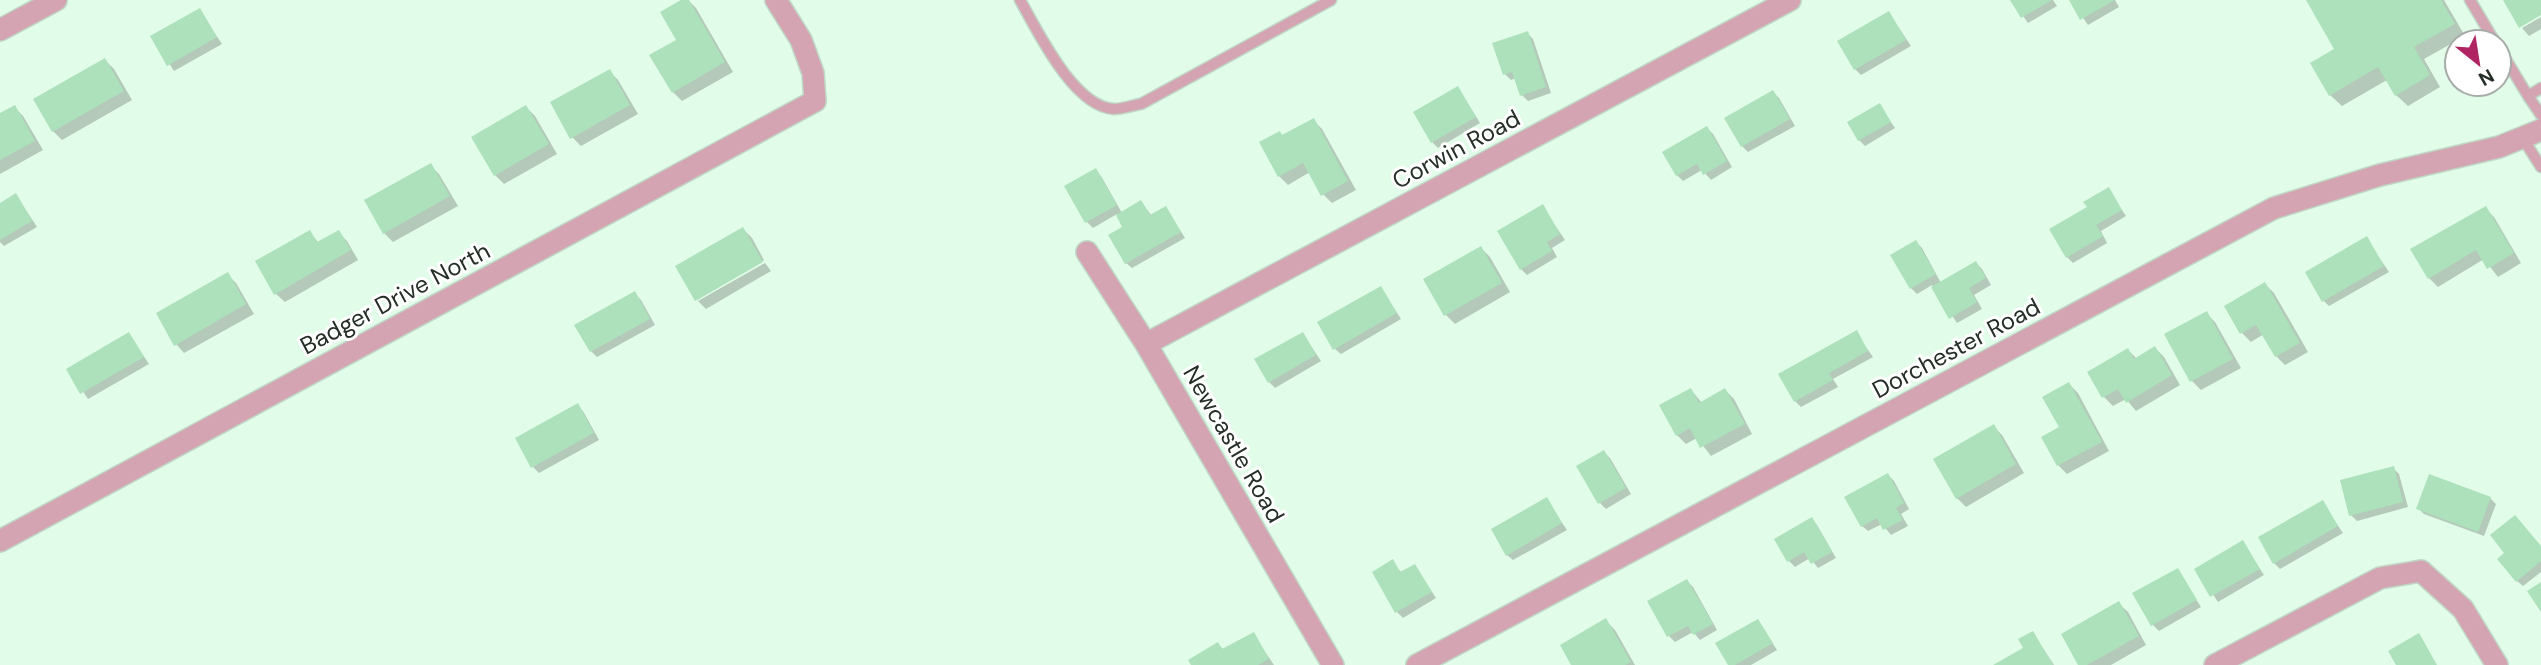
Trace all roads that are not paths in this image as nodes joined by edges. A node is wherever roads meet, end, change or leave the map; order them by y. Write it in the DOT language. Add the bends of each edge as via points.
graph roads {
  1 [pos="56,0"];
  2 [pos="776,0"];
  3 [pos="1020,0"];
  4 [pos="1331,0"];
  5 [pos="1790,0"];
  6 [pos="2470,0"];
  7 [pos="2487,28"];
  8 [pos="0,30"];
  9 [pos="2513,71"];
  10 [pos="2541,88"];
  11 [pos="2528,96"];
  12 [pos="2541,115"];
  13 [pos="2532,133"];
  14 [pos="2541,167"];
  15 [pos="1087,252"];
  16 [pos="1146,344"];
  17 [pos="0,541"];
  18 [pos="1333,665"];
  19 [pos="1417,665"];
  20 [pos="2215,665"];
  21 [pos="2497,665"];
  1 -- 8 [label="street"];
  2 -- 17 [label="street, Badger Drive North" via="801,40 813,73 815,101"];
  3 -- 4 [label="lane" via="1083,96 1113,109 1142,104"];
  5 -- 16 [label="street, Corwin Road"];
  6 -- 7 [label="lane"];
  9 -- 11 [label="lane"];
  10 -- 11 [label="lane"];
  11 -- 12 [label="lane"];
  13 -- 14 [label="lane"];
  13 -- 19 [label="street, Dorchester Road" via="2499,147 2380,175 2274,208"];
  15 -- 16 [label="street, Newcastle Road"];
  16 -- 18 [label="street, Newcastle Road"];
  20 -- 21 [label="street" via="2380,579 2421,571 2463,609"];
}
